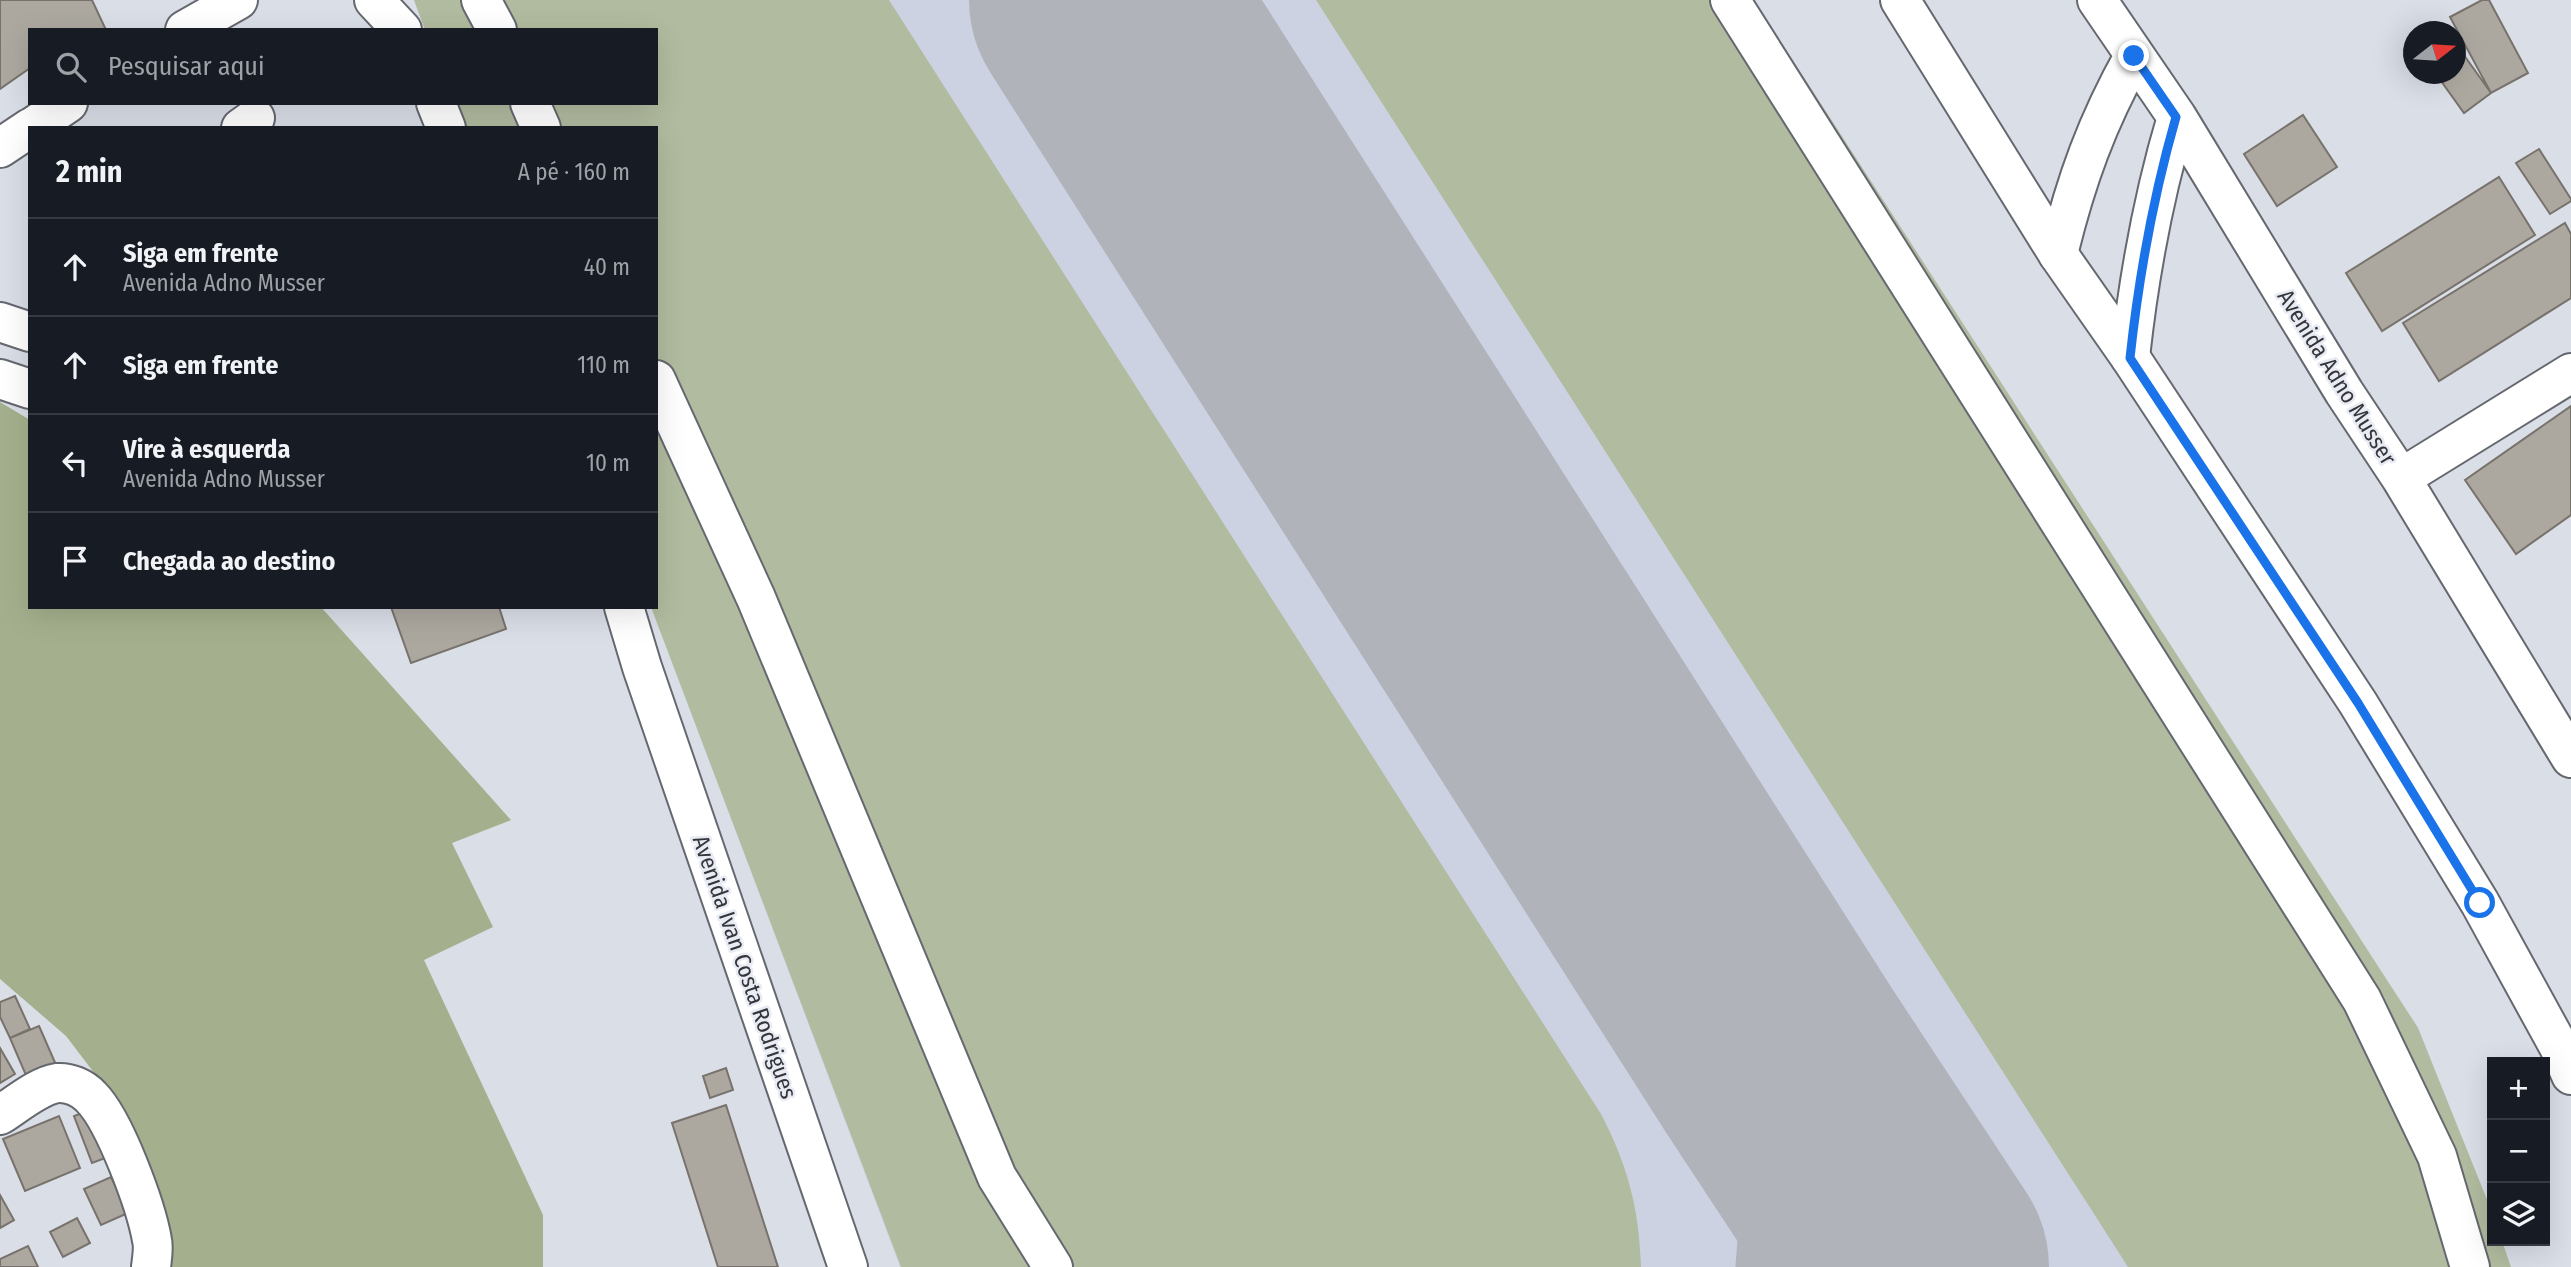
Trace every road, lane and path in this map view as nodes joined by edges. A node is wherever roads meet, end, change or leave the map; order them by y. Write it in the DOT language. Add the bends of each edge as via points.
graph roads {
  1 [pos="238,0"];
  2 [pos="374,0"];
  3 [pos="481,0"];
  4 [pos="1730,0"];
  5 [pos="1900,0"];
  6 [pos="2097,0"];
  7 [pos="189,28"];
  8 [pos="399,28"];
  9 [pos="496,28"];
  10 [pos="2134,56"];
  11 [pos="65,105"];
  12 [pos="437,105"];
  13 [pos="531,105"];
  14 [pos="2176,117"];
  15 [pos="33,126"];
  16 [pos="445,126"];
  17 [pos="540,126"];
  18 [pos="28,129"];
  19 [pos="0,148"];
  20 [pos="2058,254"];
  21 [pos="0,322"];
  22 [pos="28,331"];
  23 [pos="2130,358"];
  24 [pos="2571,373"];
  25 [pos="0,379"];
  26 [pos="658,384"];
  27 [pos="28,388"];
  28 [pos="2401,478"];
  29 [pos="615,609"];
  30 [pos="625,609"];
  31 [pos="642,667"];
  32 [pos="2571,758"];
  33 [pos="2571,1075"];
  34 [pos="0,1115"];
  35 [pos="151,1267"];
  36 [pos="848,1267"];
  37 [pos="1053,1267"];
  38 [pos="2470,1267"];
  1 -- 7 [label="main road"];
  2 -- 8 [label="main road"];
  3 -- 9 [label="main road"];
  4 -- 38 [label="main road" via="2362,1000 2437,1156"];
  5 -- 20 [label="main road"];
  6 -- 10 [label="main road, Avenida Adno Musser"];
  10 -- 14 [label="main road, Avenida Adno Musser"];
  10 -- 20 [label="main road" via="2087,152"];
  11 -- 15 [label="main road"];
  12 -- 16 [label="main road"];
  13 -- 17 [label="main road"];
  14 -- 23 [label="main road" via="2146,236"];
  14 -- 28 [label="main road, Avenida Adno Musser"];
  18 -- 19 [label="main road"];
  20 -- 23 [label="main road"];
  21 -- 22 [label="main road"];
  23 -- 33 [label="main road" via="2358,703 2480,903"];
  24 -- 28 [label="main road"];
  25 -- 27 [label="main road"];
  26 -- 37 [label="main road" via="756,598 997,1177"];
  28 -- 32 [label="main road, Avenida Adno Musser"];
  29 -- 31 [label="main road, Avenida Ivan Costa Rodrigues"];
  30 -- 31 [label="main road, Avenida Ivan Costa Rodrigues"];
  31 -- 36 [label="main road, Avenida Ivan Costa Rodrigues"];
  34 -- 35 [label="main road" via="57,1083 76,1086 91,1097 111,1128 138,1194 153,1242"];
}
